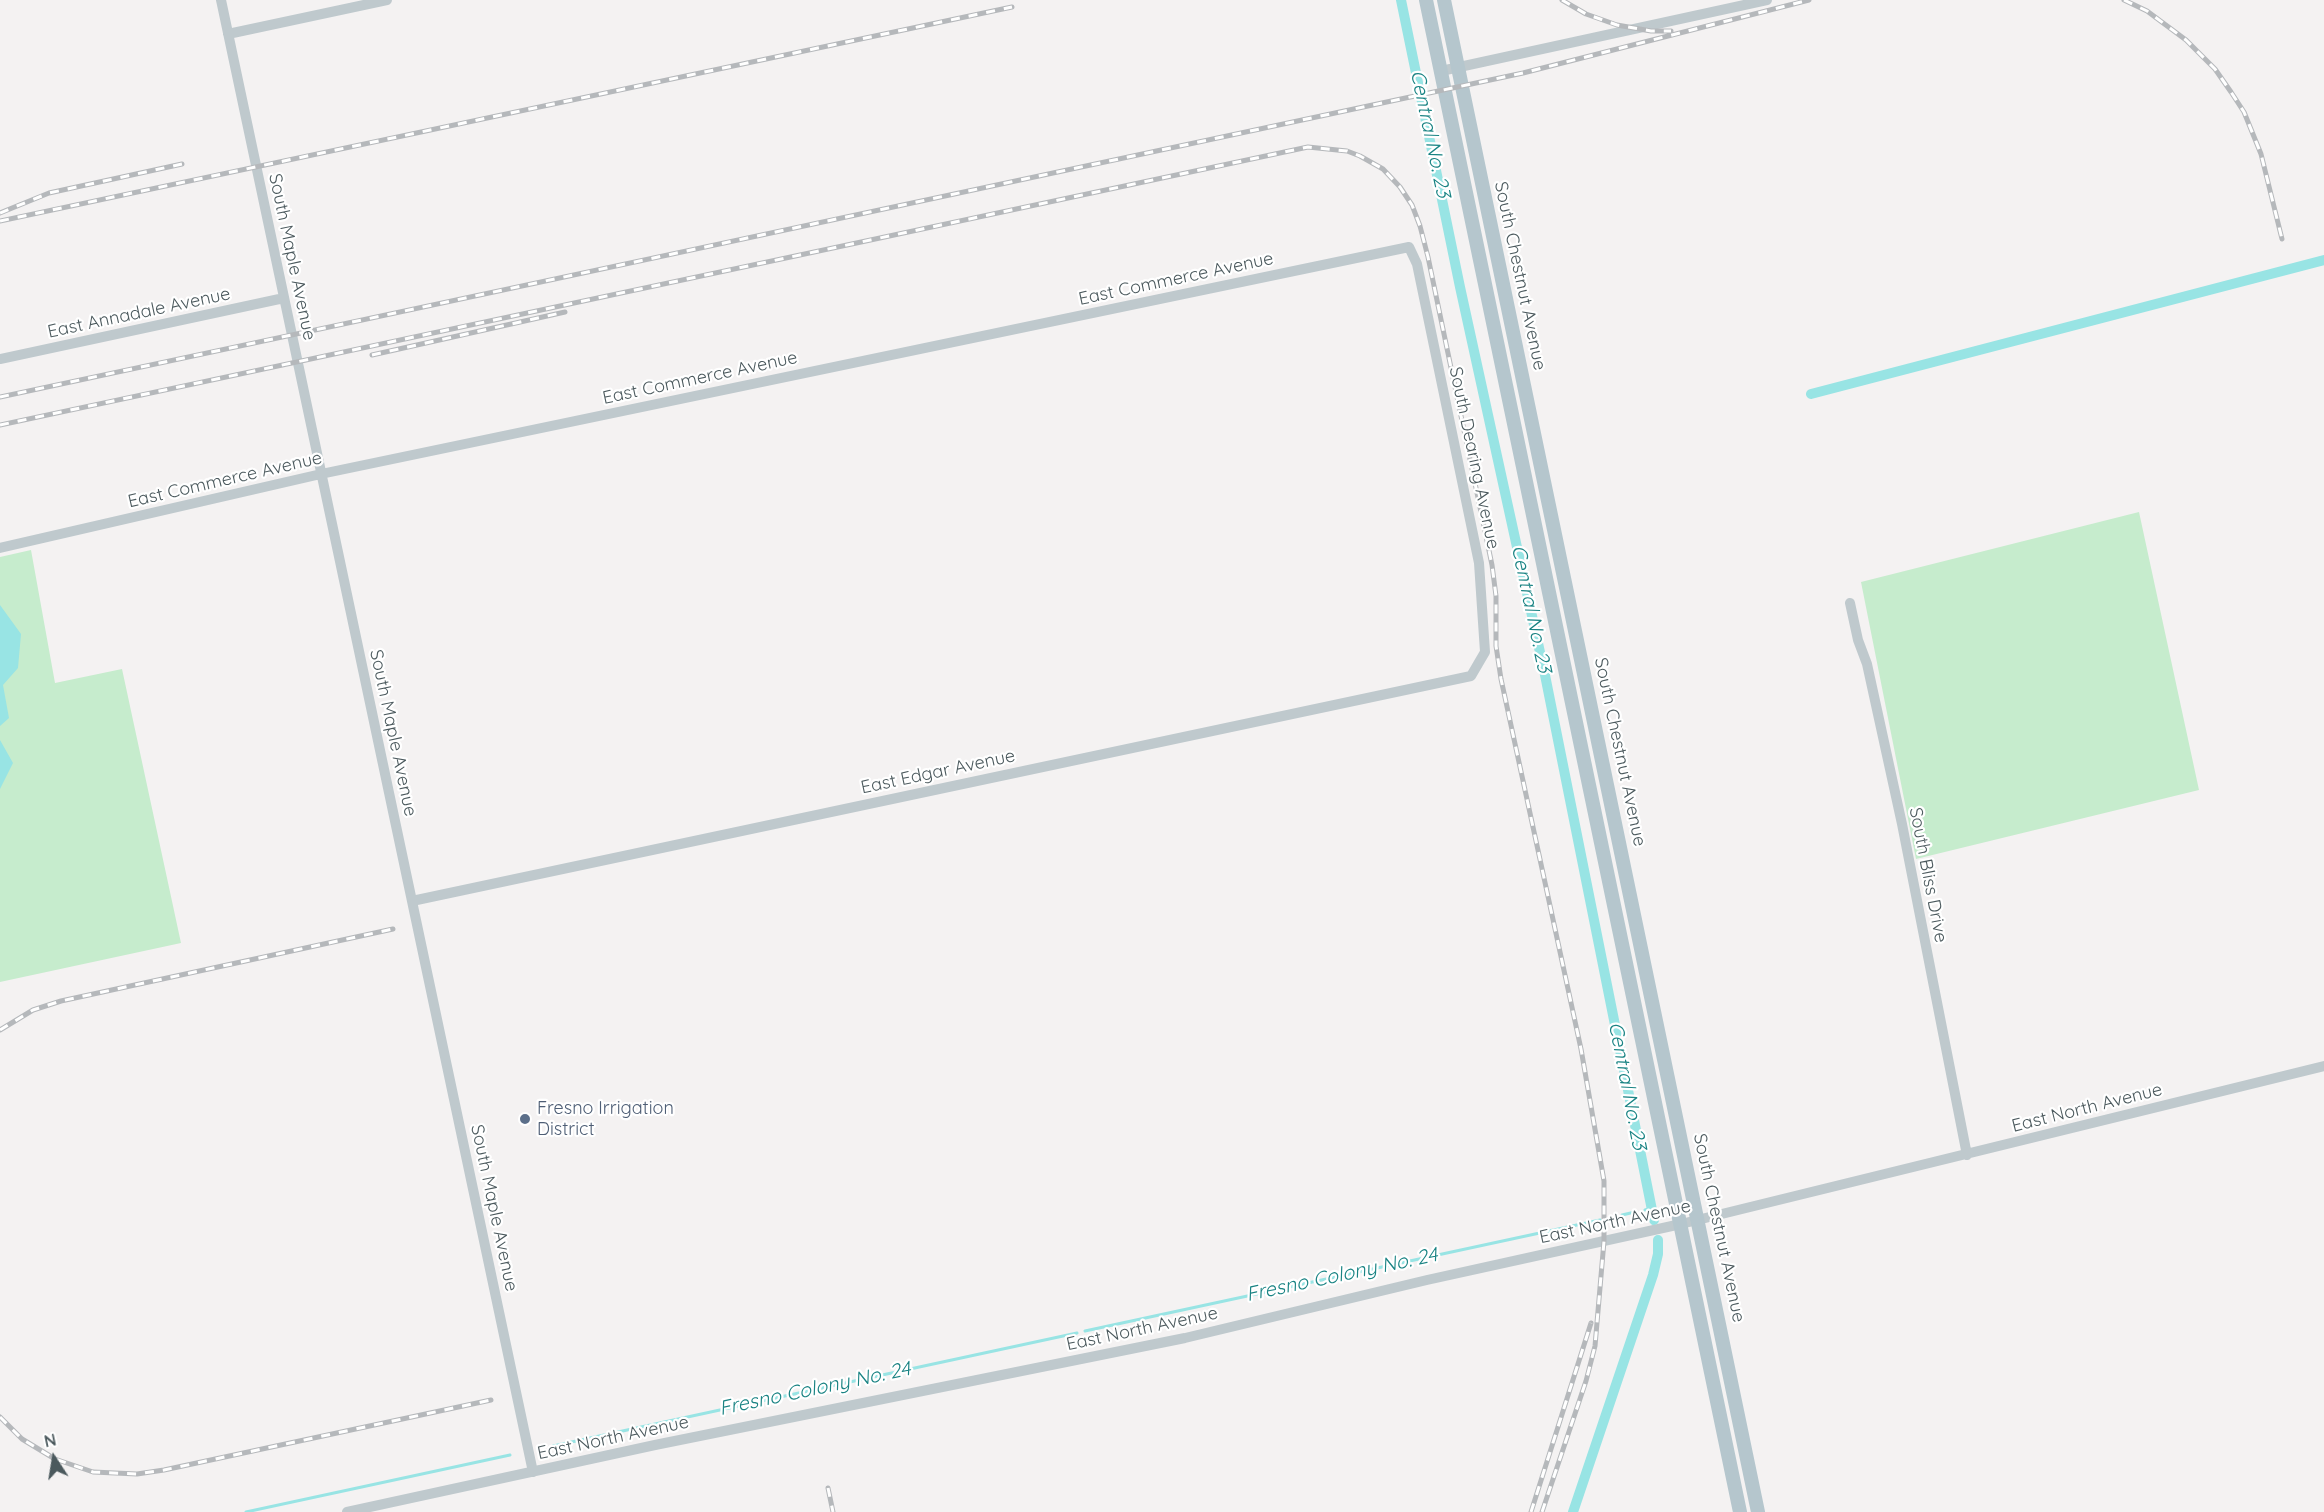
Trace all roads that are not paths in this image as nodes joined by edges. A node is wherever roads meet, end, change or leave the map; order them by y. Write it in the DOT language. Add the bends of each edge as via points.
graph roads {
  1 [pos="221,0"];
  2 [pos="387,0"];
  3 [pos="1426,0"];
  4 [pos="1444,0"];
  5 [pos="1767,0"];
  6 [pos="228,34"];
  7 [pos="1458,67"];
  8 [pos="1441,71"];
  9 [pos="1409,247"];
  10 [pos="284,298"];
  11 [pos="0,359"];
  12 [pos="321,474"];
  13 [pos="0,549"];
  14 [pos="1850,603"];
  15 [pos="1580,653"];
  16 [pos="1563,657"];
  17 [pos="1471,676"];
  18 [pos="412,901"];
  19 [pos="2324,1065"];
  20 [pos="1966,1155"];
  21 [pos="1699,1220"];
  22 [pos="1682,1224"];
  23 [pos="533,1472"];
  24 [pos="347,1512"];
  25 [pos="1740,1512"];
  26 [pos="1758,1512"];
  1 -- 6 [label="street, South Maple Avenue"];
  2 -- 6 [label="street"];
  3 -- 8 [label="main road, South Chestnut Avenue"];
  4 -- 7 [label="main road, South Chestnut Avenue"];
  5 -- 7 [label="street"];
  6 -- 10 [label="street, South Maple Avenue"];
  7 -- 8 [label="street"];
  7 -- 15 [label="main road, South Chestnut Avenue"];
  8 -- 16 [label="main road, South Chestnut Avenue"];
  9 -- 12 [label="street, East Commerce Avenue"];
  9 -- 17 [label="street, South Dearing Avenue" via="1418,264 1479,563 1485,652"];
  10 -- 11 [label="street, East Annadale Avenue"];
  10 -- 12 [label="street, South Maple Avenue"];
  12 -- 13 [label="street, East Commerce Avenue"];
  12 -- 18 [label="street, South Maple Avenue"];
  14 -- 20 [label="street, South Bliss Drive" via="1902,824"];
  15 -- 16 [label="main road"];
  15 -- 21 [label="main road, South Chestnut Avenue"];
  16 -- 22 [label="main road, South Chestnut Avenue"];
  17 -- 18 [label="street, East Edgar Avenue"];
  18 -- 23 [label="street, South Maple Avenue"];
  19 -- 20 [label="street, East North Avenue"];
  20 -- 21 [label="street, East North Avenue"];
  21 -- 22 [label="street, East North Avenue"];
  21 -- 26 [label="main road, South Chestnut Avenue"];
  22 -- 23 [label="street, East North Avenue" via="1142,1347"];
  22 -- 25 [label="main road, South Chestnut Avenue"];
  23 -- 24 [label="street, East North Avenue"];
}
